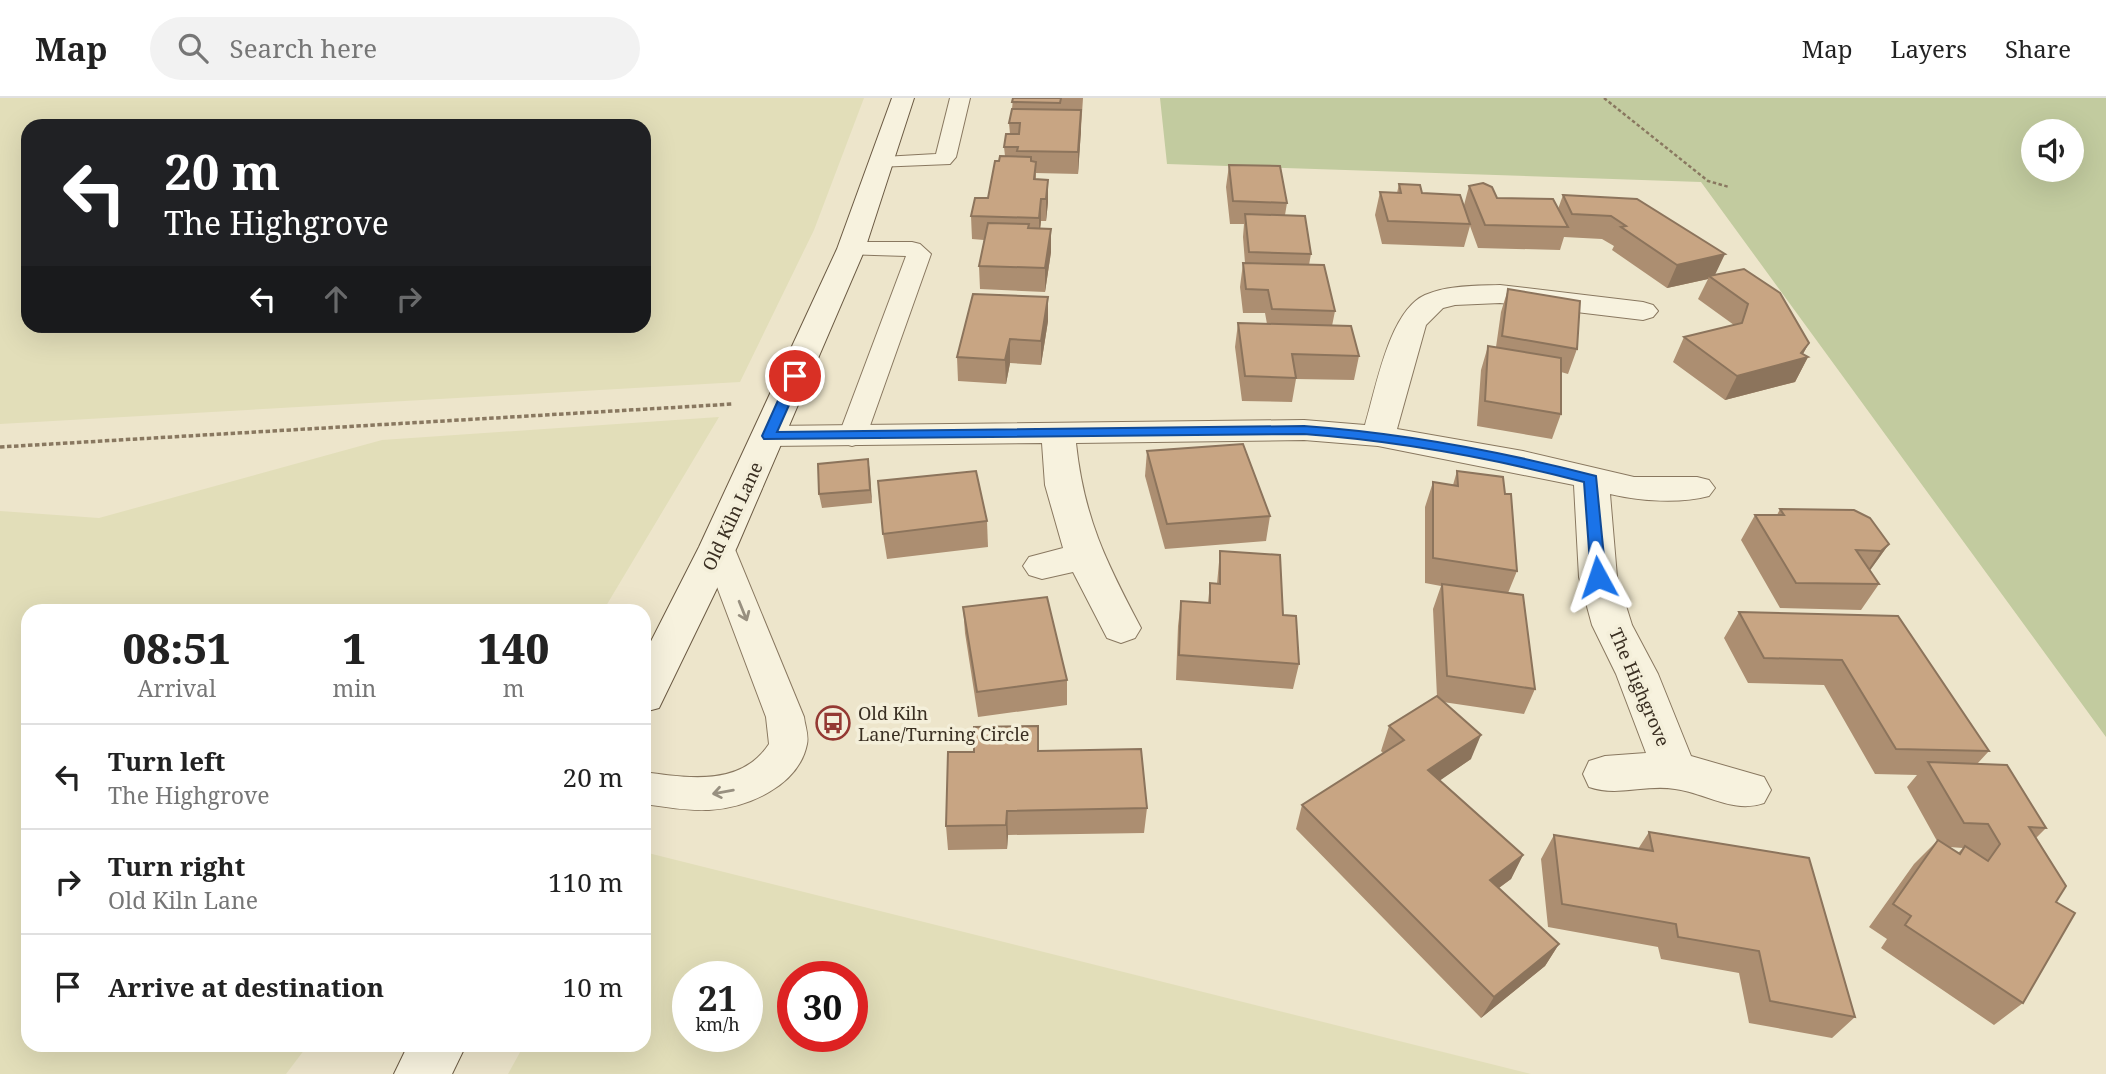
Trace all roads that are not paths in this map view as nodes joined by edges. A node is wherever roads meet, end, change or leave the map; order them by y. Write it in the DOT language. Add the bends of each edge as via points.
graph roads {
  1 [pos="903,98"];
  2 [pos="960,98"];
  3 [pos="883,163"];
  4 [pos="851,249"];
  5 [pos="1643,311"];
  6 [pos="1058,433"];
  7 [pos="769,436"];
  8 [pos="1378,436"];
  9 [pos="852,437"];
  10 [pos="1591,480"];
  11 [pos="1698,488"];
  12 [pos="718,547"];
  13 [pos="1084,555"];
  14 [pos="1042,566"];
  15 [pos="1121,628"];
  16 [pos="651,682"];
  17 [pos="1674,770"];
  18 [pos="1605,774"];
  19 [pos="651,789"];
  20 [pos="1748,790"];
  21 [pos="435,1052"];
  22 [pos="421,1074"];
  1 -- 3 [label="street, Old Kiln Lane"];
  2 -- 3 [label="lane" via="943,160"];
  3 -- 4 [label="street, Old Kiln Lane"];
  4 -- 7 [label="street, Old Kiln Lane"];
  4 -- 9 [label="lane" via="912,249 919,254"];
  5 -- 8 [label="street" via="1577,293 1475,293 1433,302 1412,322"];
  6 -- 8 [label="street" via="1304,430"];
  6 -- 9 [label="street"];
  6 -- 13 [label="street" via="1063,485"];
  7 -- 9 [label="street"];
  7 -- 12 [label="street, Old Kiln Lane"];
  8 -- 10 [label="street" via="1523,462"];
  10 -- 11 [label="street" via="1634,488"];
  10 -- 17 [label="street, The Highgrove" via="1598,577 1612,625 1637,674"];
  12 -- 16 [label="street, Old Kiln Lane"];
  12 -- 19 [label="lane, one-way" via="785,717 789,744 778,762 755,783 696,795"];
  13 -- 14 [label="street"];
  13 -- 15 [label="street"];
  17 -- 18 [label="street, The Highgrove"];
  17 -- 20 [label="street, The Highgrove"];
  21 -- 22 [label="street"];
}
